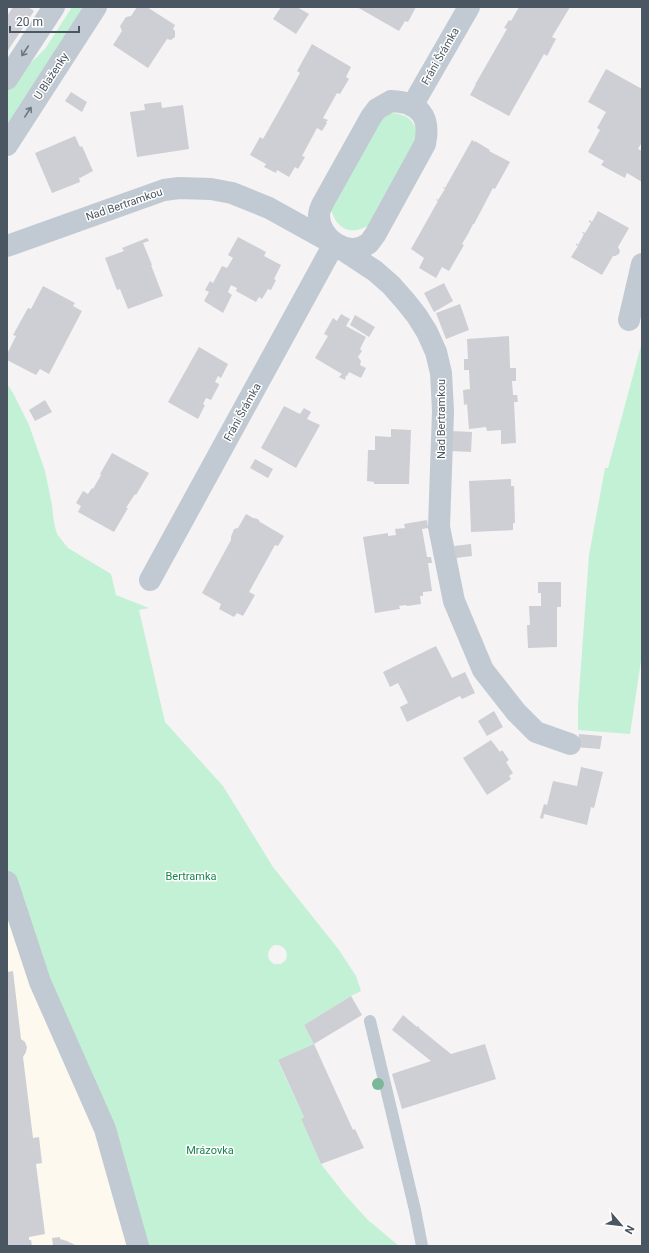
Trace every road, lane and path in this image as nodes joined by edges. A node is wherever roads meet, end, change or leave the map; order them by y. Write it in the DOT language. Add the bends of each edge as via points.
graph roads {
  1 [pos="54,7"];
  2 [pos="96,7"];
  3 [pos="469,7"];
  4 [pos="7,79"];
  5 [pos="412,106"];
  6 [pos="7,145"];
  7 [pos="334,244"];
  8 [pos="7,246"];
  9 [pos="642,264"];
  10 [pos="629,320"];
  11 [pos="150,580"];
  12 [pos="570,744"];
  13 [pos="7,882"];
  14 [pos="370,1021"];
  15 [pos="138,1246"];
  16 [pos="422,1246"];
  1 -- 4 [label="street, one-way"];
  6 -- 2 [label="street, U Blaženky, one-way"];
  3 -- 5 [label="street, Fráni Šrámka"];
  5 -- 7 [label="street" via="391,101 377,109 371,117 319,213 322,229"];
  5 -- 7 [label="street" via="422,113 426,120 428,128 425,144 375,235 369,243 361,247 348,248"];
  7 -- 8 [label="street, Nad Bertramkou" via="252,200 211,189 179,188 164,190"];
  7 -- 11 [label="street, Fráni Šrámka"];
  7 -- 12 [label="street, Nad Bertramkou" via="375,271 391,285 417,316 436,352 441,373 443,411 438,527 454,601 483,670 516,712 536,732"];
  9 -- 10 [label="street"];
  13 -- 15 [label="street" via="40,982 105,1129"];
  14 -- 16 [label="lane"];
}
